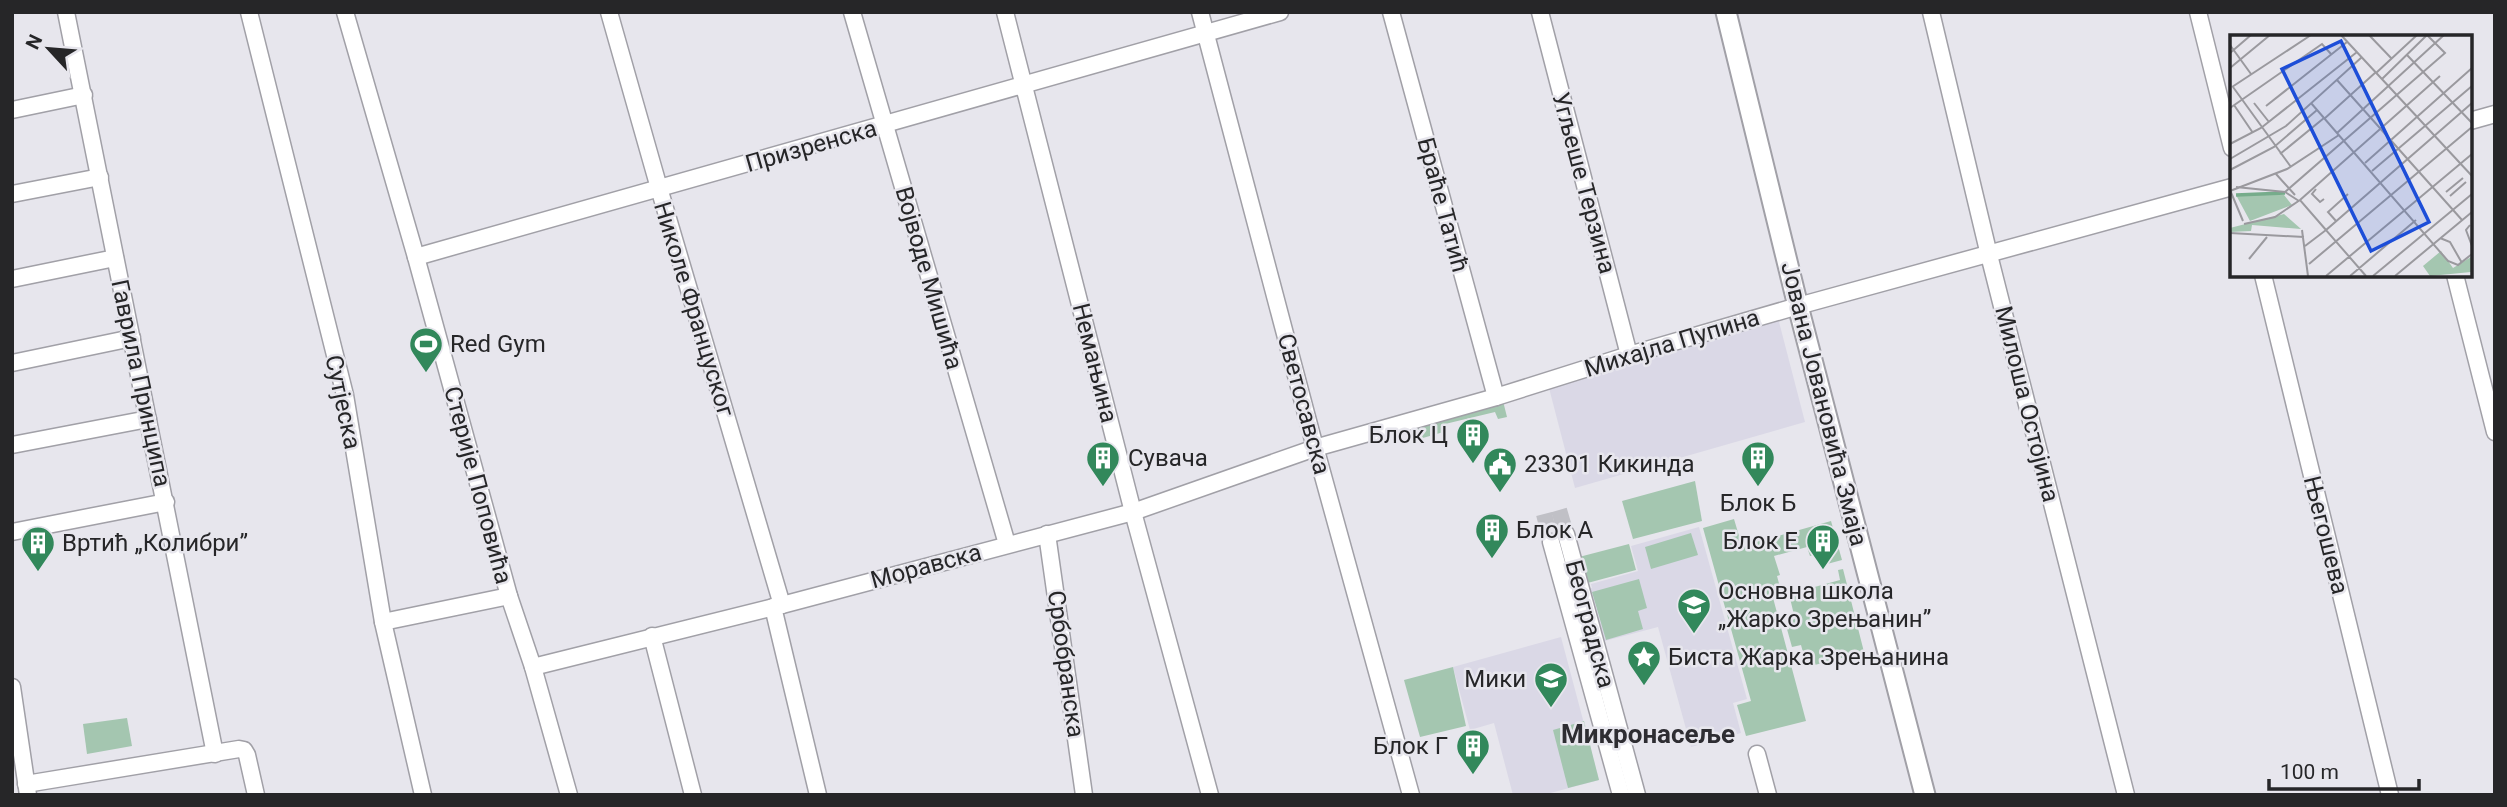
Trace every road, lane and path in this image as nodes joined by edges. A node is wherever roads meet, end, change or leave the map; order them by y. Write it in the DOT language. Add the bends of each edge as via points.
graph roads {
  1 [pos="66,12"];
  2 [pos="249,12"];
  3 [pos="345,12"];
  4 [pos="609,12"];
  5 [pos="852,12"];
  6 [pos="1005,12"];
  7 [pos="1200,12"];
  8 [pos="1280,12"];
  9 [pos="1391,12"];
  10 [pos="1540,12"];
  11 [pos="1726,12"];
  12 [pos="1931,12"];
  13 [pos="2198,12"];
  14 [pos="1206,33"];
  15 [pos="1025,83"];
  16 [pos="84,95"];
  17 [pos="12,110"];
  18 [pos="2495,114"];
  19 [pos="2472,120"];
  20 [pos="884,125"];
  21 [pos="2230,140"];
  22 [pos="100,177"];
  23 [pos="659,188"];
  24 [pos="2230,188"];
  25 [pos="12,194"];
  26 [pos="1989,255"];
  27 [pos="416,257"];
  28 [pos="115,258"];
  29 [pos="2263,276"];
  30 [pos="2455,276"];
  31 [pos="12,279"];
  32 [pos="1798,306"];
  33 [pos="132,338"];
  34 [pos="1629,355"];
  35 [pos="12,363"];
  36 [pos="1496,397"];
  37 [pos="148,419"];
  38 [pos="2495,432"];
  39 [pos="12,445"];
  40 [pos="1315,448"];
  41 [pos="166,502"];
  42 [pos="1133,512"];
  43 [pos="12,532"];
  44 [pos="1047,534"];
  45 [pos="1007,544"];
  46 [pos="509,596"];
  47 [pos="778,606"];
  48 [pos="383,622"];
  49 [pos="652,636"];
  50 [pos="533,667"];
  51 [pos="12,687"];
  52 [pos="215,754"];
  53 [pos="1757,754"];
  54 [pos="27,789"];
  55 [pos="256,795"];
  56 [pos="424,795"];
  57 [pos="569,795"];
  58 [pos="693,795"];
  59 [pos="818,795"];
  60 [pos="1084,795"];
  61 [pos="1210,795"];
  62 [pos="1411,795"];
  63 [pos="1621,795"];
  64 [pos="1637,795"];
  65 [pos="1768,795"];
  66 [pos="1925,795"];
  67 [pos="2126,795"];
  68 [pos="2390,795"];
  1 -- 16 [label="street, Гаврила Принципа"];
  2 -- 48 [label="street, Сутјеска" via="345,395"];
  3 -- 27 [label="street, Стерије Поповића"];
  4 -- 23 [label="street, Николе Француског"];
  5 -- 20 [label="street, Војводе Мишића"];
  6 -- 15 [label="street, Немањина"];
  7 -- 14 [label="street, Светосавска"];
  8 -- 14 [label="street, Призренска"];
  9 -- 36 [label="street, Браће Татић"];
  10 -- 34 [label="street, Угљеше Терзина"];
  11 -- 32 [label="main road, Јована Јовановића Змаја"];
  12 -- 26 [label="street, Милоша Остојина"];
  13 -- 21 [label="street"];
  14 -- 15 [label="street, Призренска"];
  14 -- 40 [label="street, Светосавска"];
  15 -- 20 [label="street, Призренска"];
  15 -- 42 [label="street, Немањина"];
  16 -- 17 [label="street"];
  16 -- 22 [label="street, Гаврила Принципа"];
  18 -- 19 [label="street"];
  20 -- 23 [label="street, Призренска"];
  20 -- 45 [label="street, Војводе Мишића"];
  22 -- 25 [label="street"];
  22 -- 28 [label="street, Гаврила Принципа"];
  23 -- 27 [label="street, Призренска"];
  23 -- 47 [label="street, Николе Француског"];
  24 -- 26 [label="street, Михајла Пупина"];
  26 -- 32 [label="street, Михајла Пупина"];
  26 -- 67 [label="street, Милоша Остојина"];
  27 -- 46 [label="street, Стерије Поповића"];
  28 -- 31 [label="street"];
  28 -- 33 [label="street, Гаврила Принципа"];
  29 -- 68 [label="street, Његошева"];
  30 -- 38 [label="street"];
  32 -- 34 [label="street, Михајла Пупина"];
  32 -- 66 [label="main road, Јована Јовановића Змаја"];
  33 -- 35 [label="street"];
  33 -- 37 [label="street, Гаврила Принципа"];
  34 -- 36 [label="street, Михајла Пупина"];
  36 -- 40 [label="street, Михајла Пупина"];
  37 -- 39 [label="street"];
  37 -- 41 [label="street, Гаврила Принципа"];
  40 -- 42 [label="street, Моравска"];
  40 -- 62 [label="street, Светосавска"];
  41 -- 43 [label="street"];
  41 -- 52 [label="street, Гаврила Принципа"];
  42 -- 44 [label="street, Моравска"];
  42 -- 61 [label="street, Немањина"];
  44 -- 45 [label="street, Моравска"];
  44 -- 60 [label="street, Србобранска"];
  45 -- 47 [label="street, Моравска"];
  46 -- 48 [label="street"];
  46 -- 50 [label="street, Стерије Поповића"];
  47 -- 49 [label="street, Моравска"];
  47 -- 59 [label="street, Николе Француског"];
  48 -- 56 [label="street, Сутјеска"];
  49 -- 50 [label="street, Моравска"];
  49 -- 58 [label="street"];
  50 -- 57 [label="street, Стерије Поповића"];
  51 -- 54 [label="street"];
  52 -- 54 [label="street"];
  52 -- 55 [label="street" via="244,750"];
  53 -- 65 [label="street"];
  63 -- 64 [label="street, Београдска" via="1559,538"];
}
